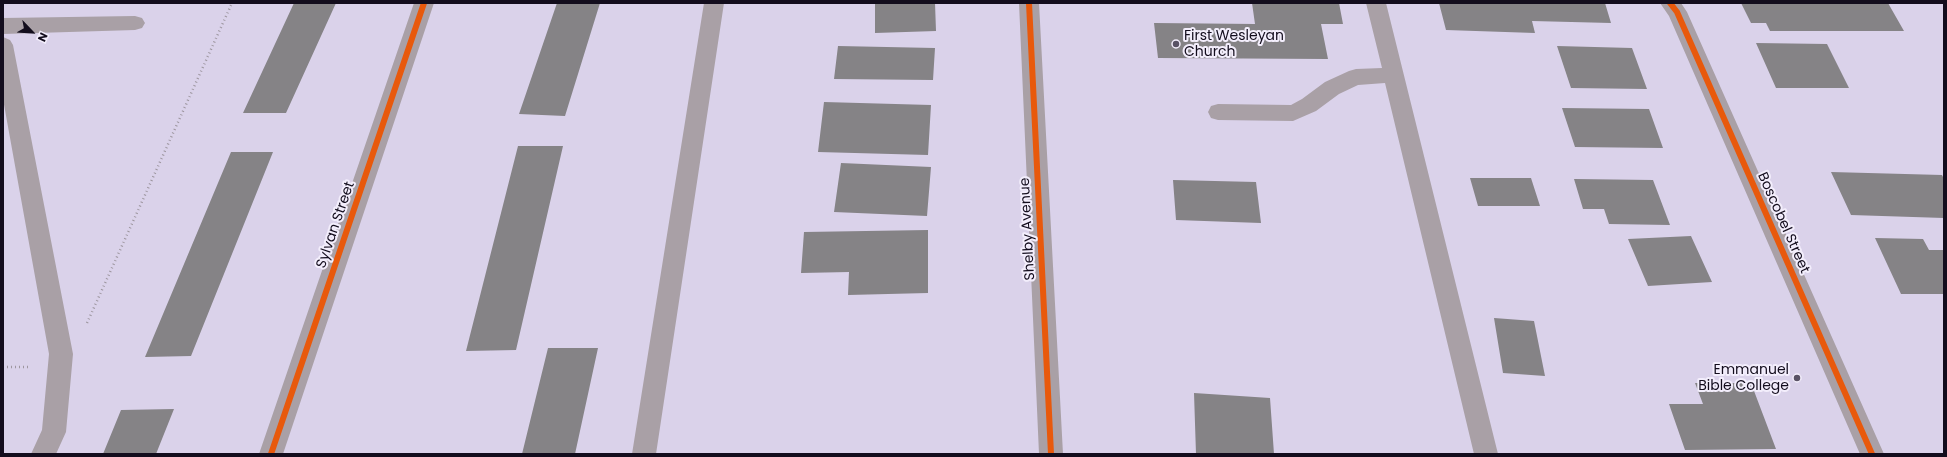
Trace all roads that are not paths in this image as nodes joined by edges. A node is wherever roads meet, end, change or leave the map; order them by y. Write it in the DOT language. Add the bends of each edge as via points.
graph roads {
  1 [pos="424,3"];
  2 [pos="714,3"];
  3 [pos="1029,3"];
  4 [pos="1376,3"];
  5 [pos="1670,3"];
  6 [pos="134,23"];
  7 [pos="3,26"];
  8 [pos="3,45"];
  9 [pos="1394,75"];
  10 [pos="1218,112"];
  11 [pos="43,454"];
  12 [pos="271,454"];
  13 [pos="644,454"];
  14 [pos="1051,454"];
  15 [pos="1486,454"];
  16 [pos="1872,454"];
  1 -- 12 [label="street, Sylvan Street"];
  2 -- 13 [label="street"];
  3 -- 14 [label="street, Shelby Avenue"];
  4 -- 9 [label="street"];
  5 -- 16 [label="street, Boscobel Street" via="1677,12"];
  6 -- 7 [label="street"];
  8 -- 11 [label="street" via="61,354 54,432"];
  9 -- 10 [label="street" via="1356,77 1332,88 1293,113"];
  9 -- 15 [label="street"];
}
